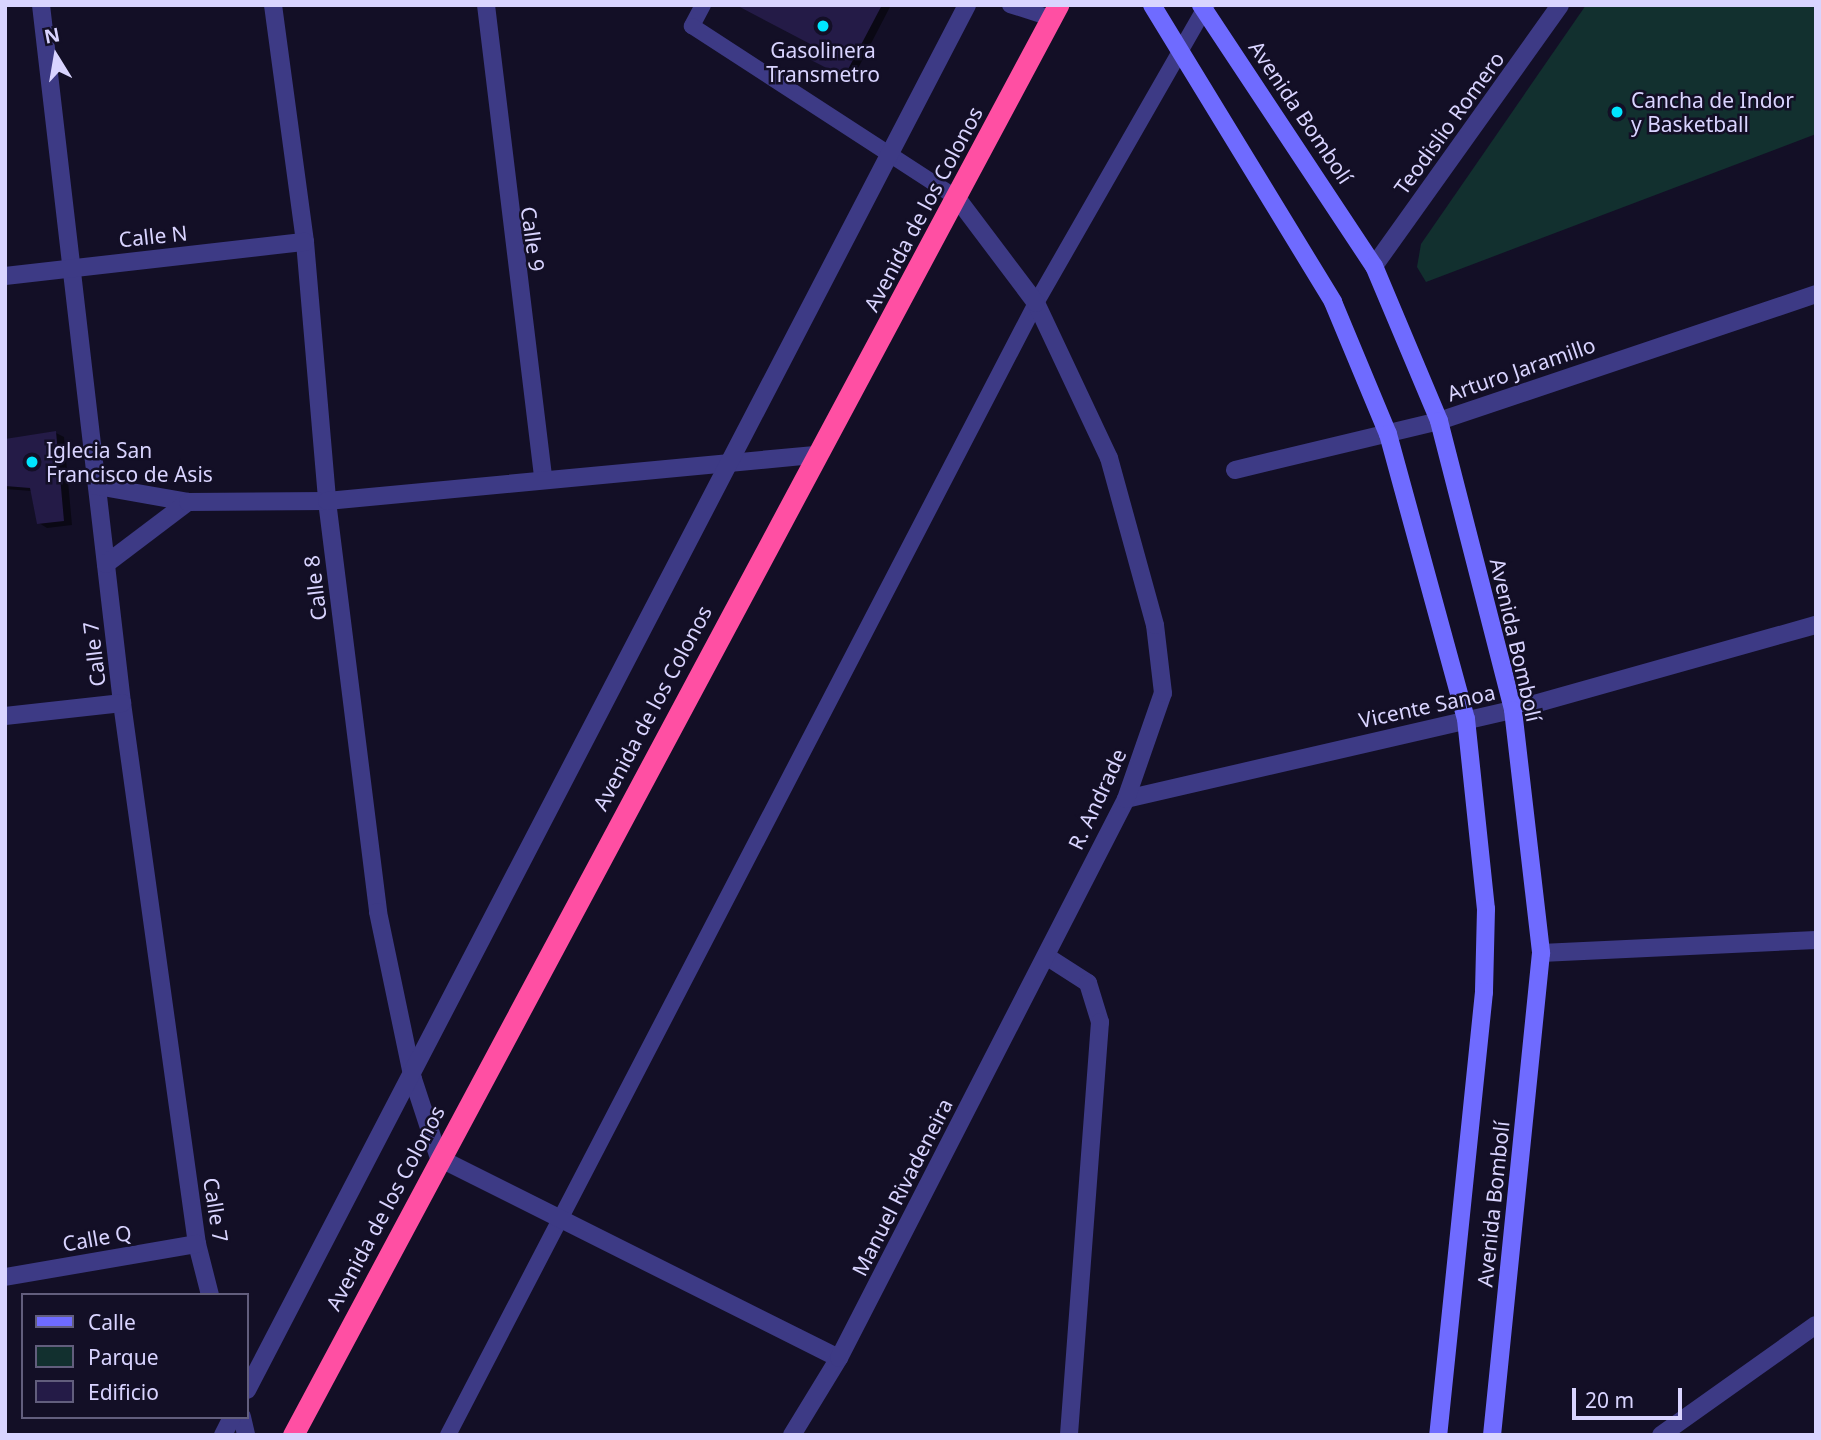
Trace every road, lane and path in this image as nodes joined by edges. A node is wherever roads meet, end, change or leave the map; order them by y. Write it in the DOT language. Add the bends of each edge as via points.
graph roads {
  1 [pos="41,5"];
  2 [pos="273,5"];
  3 [pos="486,5"];
  4 [pos="703,5"];
  5 [pos="967,5"];
  6 [pos="1010,5"];
  7 [pos="1153,5"];
  8 [pos="1560,5"];
  9 [pos="1204,7"];
  10 [pos="1055,12"];
  11 [pos="1180,52"];
  12 [pos="890,152"];
  13 [pos="957,198"];
  14 [pos="305,242"];
  15 [pos="1374,266"];
  16 [pos="72,268"];
  17 [pos="5,276"];
  18 [pos="1816,294"];
  19 [pos="1036,303"];
  20 [pos="1438,421"];
  21 [pos="1388,434"];
  22 [pos="818,455"];
  23 [pos="727,462"];
  24 [pos="1235,470"];
  25 [pos="543,478"];
  26 [pos="97,486"];
  27 [pos="327,501"];
  28 [pos="188,502"];
  29 [pos="106,564"];
  30 [pos="1816,625"];
  31 [pos="122,703"];
  32 [pos="1513,710"];
  33 [pos="5,716"];
  34 [pos="1466,719"];
  35 [pos="1126,799"];
  36 [pos="1816,940"];
  37 [pos="1541,953"];
  38 [pos="1046,957"];
  39 [pos="414,1079"];
  40 [pos="439,1158"];
  41 [pos="563,1217"];
  42 [pos="197,1244"];
  43 [pos="5,1277"];
  44 [pos="209,1293"];
  45 [pos="1816,1325"];
  46 [pos="839,1358"];
  47 [pos="248,1388"];
  48 [pos="231,1419"];
  49 [pos="223,1435"];
  50 [pos="293,1435"];
  51 [pos="448,1435"];
  52 [pos="792,1435"];
  53 [pos="1069,1435"];
  54 [pos="1438,1435"];
  55 [pos="1492,1435"];
  56 [pos="1661,1435"];
  1 -- 16 [label="street, Calle 7"];
  2 -- 14 [label="street, Calle 8"];
  3 -- 25 [label="street, Calle 9"];
  4 -- 12 [label="lane" via="692,26"];
  5 -- 12 [label="street"];
  6 -- 10 [label="lane"];
  7 -- 11 [label="street, Avenida Bombolí"];
  8 -- 15 [label="street, Teodislio Romero"];
  9 -- 11 [label="lane"];
  9 -- 15 [label="street, Avenida Bombolí"];
  10 -- 13 [label="highway, Avenida de los Colonos"];
  11 -- 19 [label="lane"];
  11 -- 21 [label="street, Avenida Bombolí" via="1333,302"];
  12 -- 13 [label="lane"];
  12 -- 23 [label="street"];
  13 -- 19 [label="street, R. Andrade"];
  13 -- 22 [label="highway, Avenida de los Colonos"];
  14 -- 16 [label="street, Calle N"];
  14 -- 27 [label="street, Calle 8"];
  15 -- 20 [label="street, Avenida Bombolí"];
  16 -- 17 [label="street, Calle N"];
  16 -- 26 [label="street, Calle 7"];
  18 -- 20 [label="street, Arturo Jaramillo"];
  19 -- 35 [label="street, R. Andrade" via="1113,469 1157,636 1161,705"];
  19 -- 41 [label="lane"];
  20 -- 21 [label="street, Arturo Jaramillo"];
  20 -- 32 [label="street, Avenida Bombolí"];
  21 -- 24 [label="street, Arturo Jaramillo"];
  21 -- 34 [label="street, Avenida Bombolí"];
  22 -- 23 [label="street"];
  22 -- 40 [label="highway, Avenida de los Colonos"];
  23 -- 25 [label="street"];
  23 -- 39 [label="street"];
  25 -- 27 [label="street"];
  26 -- 28 [label="street"];
  26 -- 29 [label="street, Calle 7"];
  27 -- 28 [label="street"];
  27 -- 39 [label="street, Calle 8" via="378,912"];
  28 -- 29 [label="street"];
  29 -- 31 [label="street, Calle 7"];
  30 -- 32 [label="street, Vicente Sanoa"];
  31 -- 33 [label="street"];
  31 -- 42 [label="street, Calle 7"];
  32 -- 34 [label="street, Vicente Sanoa"];
  32 -- 37 [label="street, Avenida Bombolí"];
  34 -- 35 [label="street, Vicente Sanoa"];
  34 -- 54 [label="street, Avenida Bombolí" via="1485,895 1484,992"];
  35 -- 38 [label="street, R. Andrade"];
  36 -- 37 [label="street"];
  37 -- 55 [label="street, Avenida Bombolí"];
  38 -- 46 [label="street, Manuel Rivadeneira"];
  38 -- 53 [label="street" via="1088,983 1100,1022"];
  39 -- 40 [label="street, Calle 8"];
  39 -- 47 [label="street"];
  40 -- 41 [label="street"];
  40 -- 50 [label="highway, Avenida de los Colonos"];
  41 -- 46 [label="street"];
  41 -- 51 [label="lane"];
  42 -- 43 [label="street, Calle Q"];
  42 -- 44 [label="street, Calle 7"];
  45 -- 56 [label="street"];
  46 -- 52 [label="street, Manuel Rivadeneira"];
  48 -- 49 [label="street"];
}
